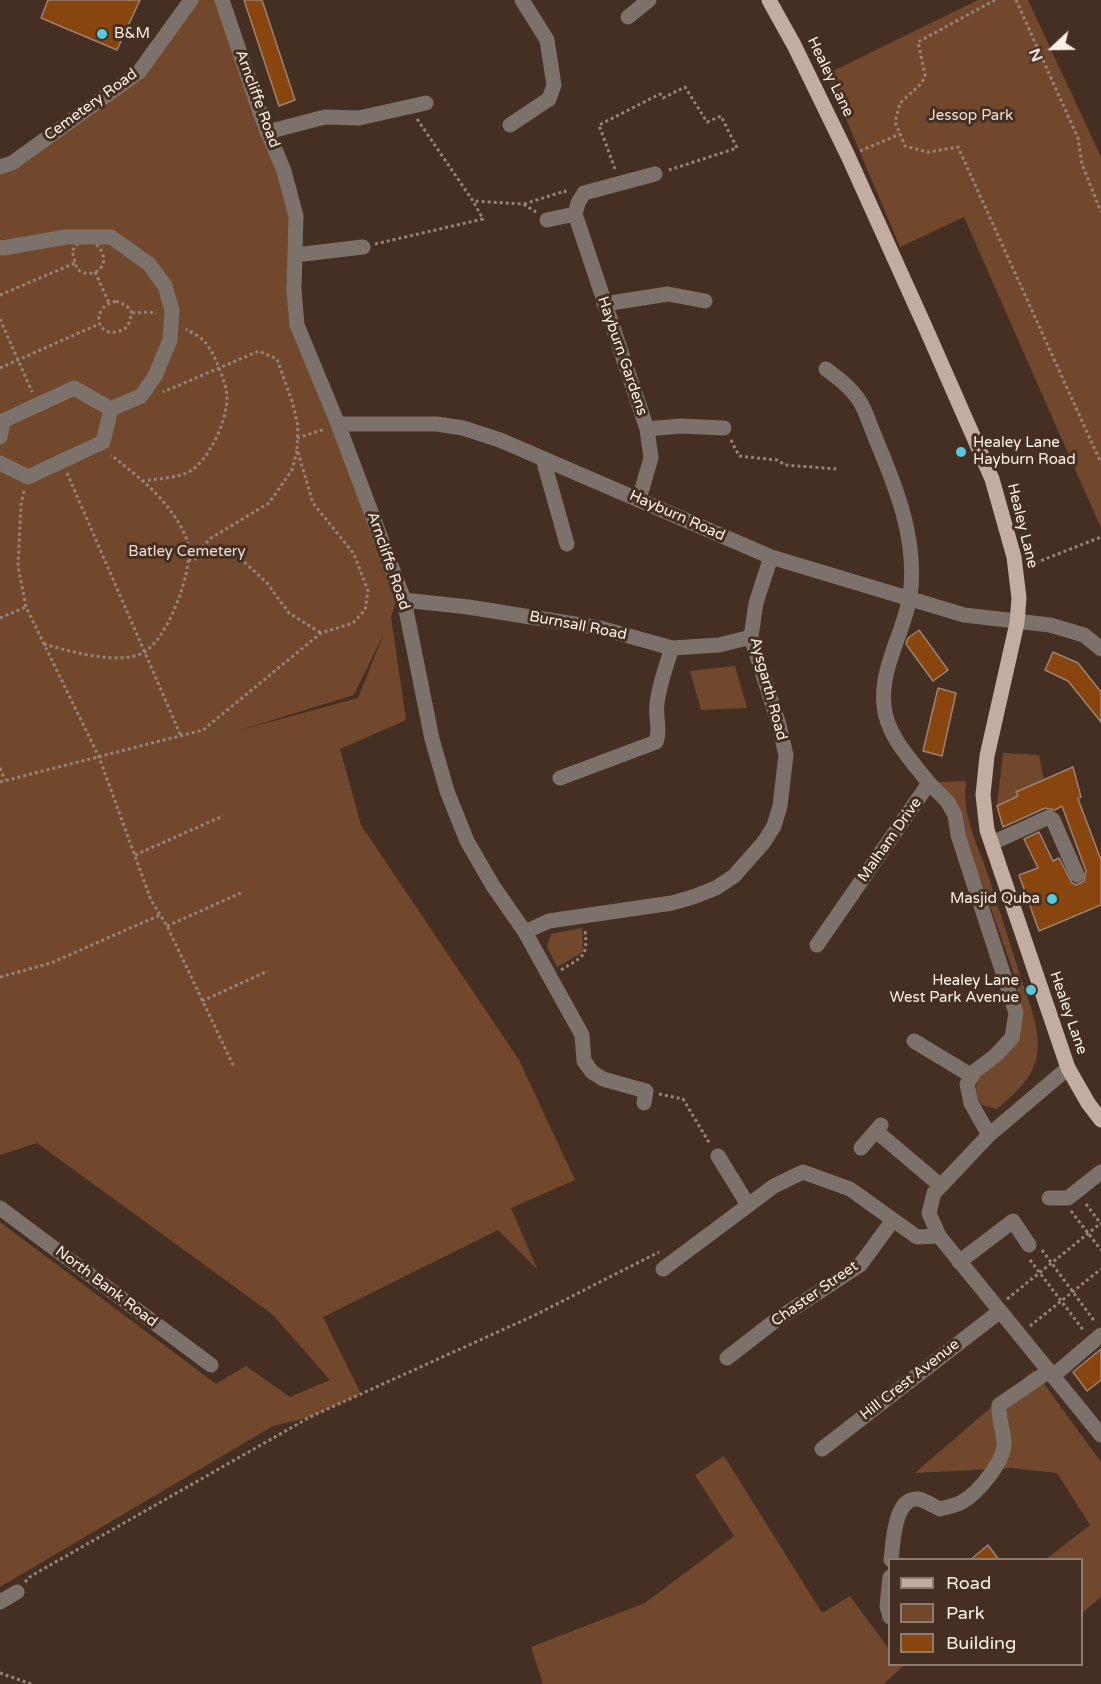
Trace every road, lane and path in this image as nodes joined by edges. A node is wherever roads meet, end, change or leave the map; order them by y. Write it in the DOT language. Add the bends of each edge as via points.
graph roads {
  1 [pos="191,0"];
  2 [pos="222,0"];
  3 [pos="522,0"];
  4 [pos="649,0"];
  5 [pos="769,0"];
  6 [pos="995,0"];
  7 [pos="1016,0"];
  8 [pos="628,17"];
  9 [pos="426,103"];
  10 [pos="409,106"];
  11 [pos="510,125"];
  12 [pos="267,132"];
  13 [pos="900,134"];
  14 [pos="848,156"];
  15 [pos="0,167"];
  16 [pos="655,174"];
  17 [pos="620,183"];
  18 [pos="473,201"];
  19 [pos="523,204"];
  20 [pos="1101,212"];
  21 [pos="573,215"];
  22 [pos="548,220"];
  23 [pos="87,237"];
  24 [pos="0,247"];
  25 [pos="363,247"];
  26 [pos="296,255"];
  27 [pos="75,263"];
  28 [pos="96,272"];
  29 [pos="0,295"];
  30 [pos="705,301"];
  31 [pos="109,303"];
  32 [pos="604,304"];
  33 [pos="132,313"];
  34 [pos="0,319"];
  35 [pos="172,319"];
  36 [pos="99,324"];
  37 [pos="18,360"];
  38 [pos="0,368"];
  39 [pos="219,368"];
  40 [pos="826,369"];
  41 [pos="154,396"];
  42 [pos="38,404"];
  43 [pos="111,409"];
  44 [pos="338,424"];
  45 [pos="724,428"];
  46 [pos="647,429"];
  47 [pos="0,437"];
  48 [pos="297,438"];
  49 [pos="98,444"];
  50 [pos="297,449"];
  51 [pos="543,459"];
  52 [pos="62,461"];
  53 [pos="0,463"];
  54 [pos="1101,464"];
  55 [pos="838,469"];
  56 [pos="28,477"];
  57 [pos="142,481"];
  58 [pos="639,499"];
  59 [pos="1101,537"];
  60 [pos="567,544"];
  61 [pos="771,557"];
  62 [pos="188,561"];
  63 [pos="1017,570"];
  64 [pos="909,599"];
  65 [pos="404,600"];
  66 [pos="26,607"];
  67 [pos="0,618"];
  68 [pos="1017,623"];
  69 [pos="321,633"];
  70 [pos="751,637"];
  71 [pos="44,644"];
  72 [pos="672,648"];
  73 [pos="1101,649"];
  74 [pos="145,652"];
  75 [pos="181,736"];
  76 [pos="99,757"];
  77 [pos="0,768"];
  78 [pos="561,778"];
  79 [pos="5,780"];
  80 [pos="0,782"];
  81 [pos="929,783"];
  82 [pos="223,816"];
  83 [pos="992,843"];
  84 [pos="135,855"];
  85 [pos="1077,875"];
  86 [pos="243,892"];
  87 [pos="160,915"];
  88 [pos="583,916"];
  89 [pos="167,926"];
  90 [pos="525,932"];
  91 [pos="818,945"];
  92 [pos="268,971"];
  93 [pos="0,977"];
  94 [pos="549,977"];
  95 [pos="202,1001"];
  96 [pos="914,1041"];
  97 [pos="234,1067"];
  98 [pos="1068,1068"];
  99 [pos="972,1076"];
  100 [pos="645,1097"];
  101 [pos="1101,1120"];
  102 [pos="990,1135"];
  103 [pos="861,1148"];
  104 [pos="718,1156"];
  105 [pos="1101,1172"];
  106 [pos="941,1186"];
  107 [pos="1072,1195"];
  108 [pos="1049,1198"];
  109 [pos="748,1205"];
  110 [pos="0,1208"];
  111 [pos="893,1220"];
  112 [pos="1101,1223"];
  113 [pos="1088,1233"];
  114 [pos="939,1236"];
  115 [pos="1029,1245"];
  116 [pos="1101,1250"];
  117 [pos="661,1251"];
  118 [pos="959,1262"];
  119 [pos="1051,1263"];
  120 [pos="663,1269"];
  121 [pos="1101,1269"];
  122 [pos="1040,1272"];
  123 [pos="1072,1292"];
  124 [pos="1061,1301"];
  125 [pos="998,1310"];
  126 [pos="1019,1335"];
  127 [pos="1098,1336"];
  128 [pos="727,1358"];
  129 [pos="211,1365"];
  130 [pos="1051,1374"];
  131 [pos="1101,1435"];
  132 [pos="822,1449"];
  133 [pos="891,1558"];
  134 [pos="17,1593"];
  135 [pos="0,1602"];
  136 [pos="0,1673"];
  137 [pos="31,1684"];
  1 -- 15 [label="street, Cemetery Road" via="139,72 12,163"];
  2 -- 12 [label="street, Arncliffe Road"];
  3 -- 11 [label="street" via="547,40 554,85 549,99"];
  4 -- 8 [label="street"];
  5 -- 14 [label="main road, Healey Lane"];
  6 -- 13 [label="path" via="918,42 925,75 922,83 900,103 895,122"];
  7 -- 20 [label="path" via="1078,138 1082,164"];
  9 -- 10 [label="street"];
  10 -- 12 [label="street" via="359,118 325,117"];
  10 -- 18 [label="path"];
  12 -- 26 [label="street, Arncliffe Road" via="297,216"];
  13 -- 14 [label="path"];
  13 -- 54 [label="path" via="905,146 928,152 958,147"];
  14 -- 63 [label="main road, Healey Lane" via="992,479"];
  16 -- 17 [label="street"];
  16 -- 17 [label="path" via="737,148 721,116 707,122 685,87 663,98 660,94 599,124"];
  17 -- 21 [label="street" via="584,193"];
  18 -- 19 [label="path"];
  18 -- 25 [label="path" via="483,219"];
  19 -- 21 [label="path" via="565,191"];
  19 -- 22 [label="path"];
  21 -- 22 [label="street"];
  21 -- 32 [label="street, Hayburn Gardens"];
  23 -- 24 [label="street"];
  23 -- 27 [label="path" via="72,252"];
  23 -- 28 [label="path" via="103,251 102,267"];
  23 -- 35 [label="street" via="111,237 149,264 165,286"];
  25 -- 26 [label="street"];
  26 -- 44 [label="street, Arncliffe Road" via="297,325"];
  27 -- 28 [label="path" via="81,272"];
  27 -- 29 [label="path"];
  28 -- 31 [label="path"];
  30 -- 32 [label="street" via="668,294"];
  31 -- 33 [label="path" via="122,303"];
  31 -- 36 [label="path" via="99,314"];
  32 -- 46 [label="street, Hayburn Gardens"];
  33 -- 35 [label="path" via="150,312"];
  33 -- 36 [label="path" via="128,326 116,333 105,331"];
  34 -- 37 [label="path"];
  35 -- 39 [label="path" via="205,341"];
  35 -- 43 [label="street" via="170,340 155,376 141,396"];
  36 -- 37 [label="path"];
  37 -- 38 [label="path"];
  37 -- 42 [label="path"];
  39 -- 41 [label="path"];
  39 -- 48 [label="path" via="259,351 277,359 292,401"];
  39 -- 57 [label="path" via="227,396 223,422 212,447 191,470"];
  40 -- 64 [label="street, Malham Drive" via="860,401 894,487 908,532 912,579"];
  42 -- 43 [label="street" via="74,388"];
  42 -- 47 [label="street" via="3,421"];
  43 -- 49 [label="street" via="103,442"];
  44 -- 48 [label="path"];
  44 -- 51 [label="street, Hayburn Road" via="436,424 463,428"];
  44 -- 65 [label="street, Arncliffe Road"];
  45 -- 46 [label="street"];
  45 -- 55 [label="path" via="739,456"];
  46 -- 58 [label="street, Hayburn Gardens" via="651,458"];
  48 -- 50 [label="path"];
  49 -- 52 [label="street"];
  49 -- 57 [label="path"];
  50 -- 62 [label="path" via="292,470 269,503 211,538"];
  50 -- 69 [label="path" via="313,502 354,554 368,591 365,610 353,623"];
  51 -- 58 [label="street, Hayburn Road"];
  51 -- 60 [label="street"];
  52 -- 56 [label="street"];
  52 -- 74 [label="path"];
  53 -- 56 [label="street"];
  56 -- 66 [label="path" via="21,505 18,566"];
  57 -- 62 [label="path" via="165,502 186,537"];
  58 -- 61 [label="street, Hayburn Road"];
  59 -- 63 [label="path"];
  61 -- 64 [label="street, Hayburn Road"];
  61 -- 70 [label="street, Aysgarth Road" via="756,603"];
  62 -- 69 [label="path" via="219,552 240,558 267,583 289,613"];
  62 -- 74 [label="path" via="177,604 161,635"];
  63 -- 68 [label="main road, Healey Lane"];
  64 -- 68 [label="street, Hayburn Road" via="964,615"];
  64 -- 81 [label="street, Malham Drive" via="886,675 884,707 897,741"];
  65 -- 72 [label="street, Burnsall Road" via="600,628"];
  65 -- 90 [label="street, Arncliffe Road" via="432,739 447,791 467,841"];
  66 -- 67 [label="path"];
  66 -- 71 [label="path"];
  68 -- 73 [label="street, Hayburn Road" via="1050,625 1084,635"];
  68 -- 83 [label="main road, Healey Lane" via="986,766 983,795"];
  69 -- 75 [label="path" via="203,730"];
  70 -- 72 [label="street, Burnsall Road" via="719,645"];
  70 -- 88 [label="street, Aysgarth Road" via="786,754 774,826 747,863 716,888 672,903"];
  71 -- 74 [label="path" via="74,653 117,658"];
  71 -- 76 [label="path"];
  72 -- 78 [label="street" via="656,707 656,742"];
  74 -- 75 [label="path"];
  75 -- 76 [label="path"];
  76 -- 79 [label="path"];
  76 -- 84 [label="path"];
  77 -- 79 [label="path"];
  79 -- 80 [label="path"];
  81 -- 91 [label="street, Malham Drive"];
  81 -- 99 [label="street" via="955,815 1016,1012 1012,1038"];
  82 -- 84 [label="path"];
  83 -- 85 [label="street" via="1049,817"];
  83 -- 98 [label="main road, Healey Lane"];
  84 -- 87 [label="path"];
  86 -- 89 [label="path"];
  87 -- 89 [label="path"];
  87 -- 93 [label="path" via="51,963"];
  88 -- 90 [label="street, Aysgarth Road" via="549,921"];
  88 -- 94 [label="path" via="586,951"];
  89 -- 95 [label="path"];
  90 -- 94 [label="street, Arncliffe Road"];
  92 -- 95 [label="path"];
  94 -- 100 [label="street, Arncliffe Road" via="582,1035 585,1061 592,1072"];
  95 -- 97 [label="path"];
  96 -- 99 [label="street"];
  98 -- 101 [label="main road, Healey Lane"];
  98 -- 102 [label="street"];
  99 -- 102 [label="street" via="968,1084 971,1103"];
  100 -- 104 [label="path" via="683,1099"];
  102 -- 106 [label="street"];
  103 -- 106 [label="street" via="879,1128"];
  104 -- 109 [label="street"];
  105 -- 107 [label="street"];
  106 -- 114 [label="street" via="934,1193 929,1213"];
  107 -- 108 [label="street"];
  107 -- 112 [label="path"];
  107 -- 113 [label="path" via="1070,1209"];
  109 -- 111 [label="street" via="803,1172 850,1189"];
  109 -- 120 [label="street"];
  110 -- 129 [label="street, North Bank Road"];
  111 -- 114 [label="street" via="917,1237"];
  111 -- 128 [label="street, Chaster Street" via="860,1265"];
  112 -- 113 [label="path"];
  113 -- 116 [label="path"];
  113 -- 119 [label="path"];
  114 -- 118 [label="street"];
  115 -- 118 [label="street" via="1013,1221"];
  115 -- 119 [label="path" via="1040,1248"];
  115 -- 122 [label="path" via="1026,1254"];
  117 -- 134 [label="path" via="533,1316 310,1417 31,1576"];
  118 -- 125 [label="street"];
  119 -- 122 [label="path"];
  119 -- 123 [label="path"];
  121 -- 123 [label="path"];
  122 -- 124 [label="path"];
  122 -- 125 [label="path"];
  123 -- 124 [label="path"];
  123 -- 127 [label="path"];
  124 -- 126 [label="path"];
  124 -- 127 [label="path"];
  125 -- 126 [label="street"];
  125 -- 132 [label="street, Hill Crest Avenue"];
  126 -- 130 [label="street"];
  127 -- 130 [label="street"];
  130 -- 131 [label="street"];
  130 -- 133 [label="street" via="999,1405 1003,1451 997,1466 972,1495 940,1509 921,1499 905,1504 896,1520"];
  134 -- 135 [label="street"];
  136 -- 137 [label="path"];
}
